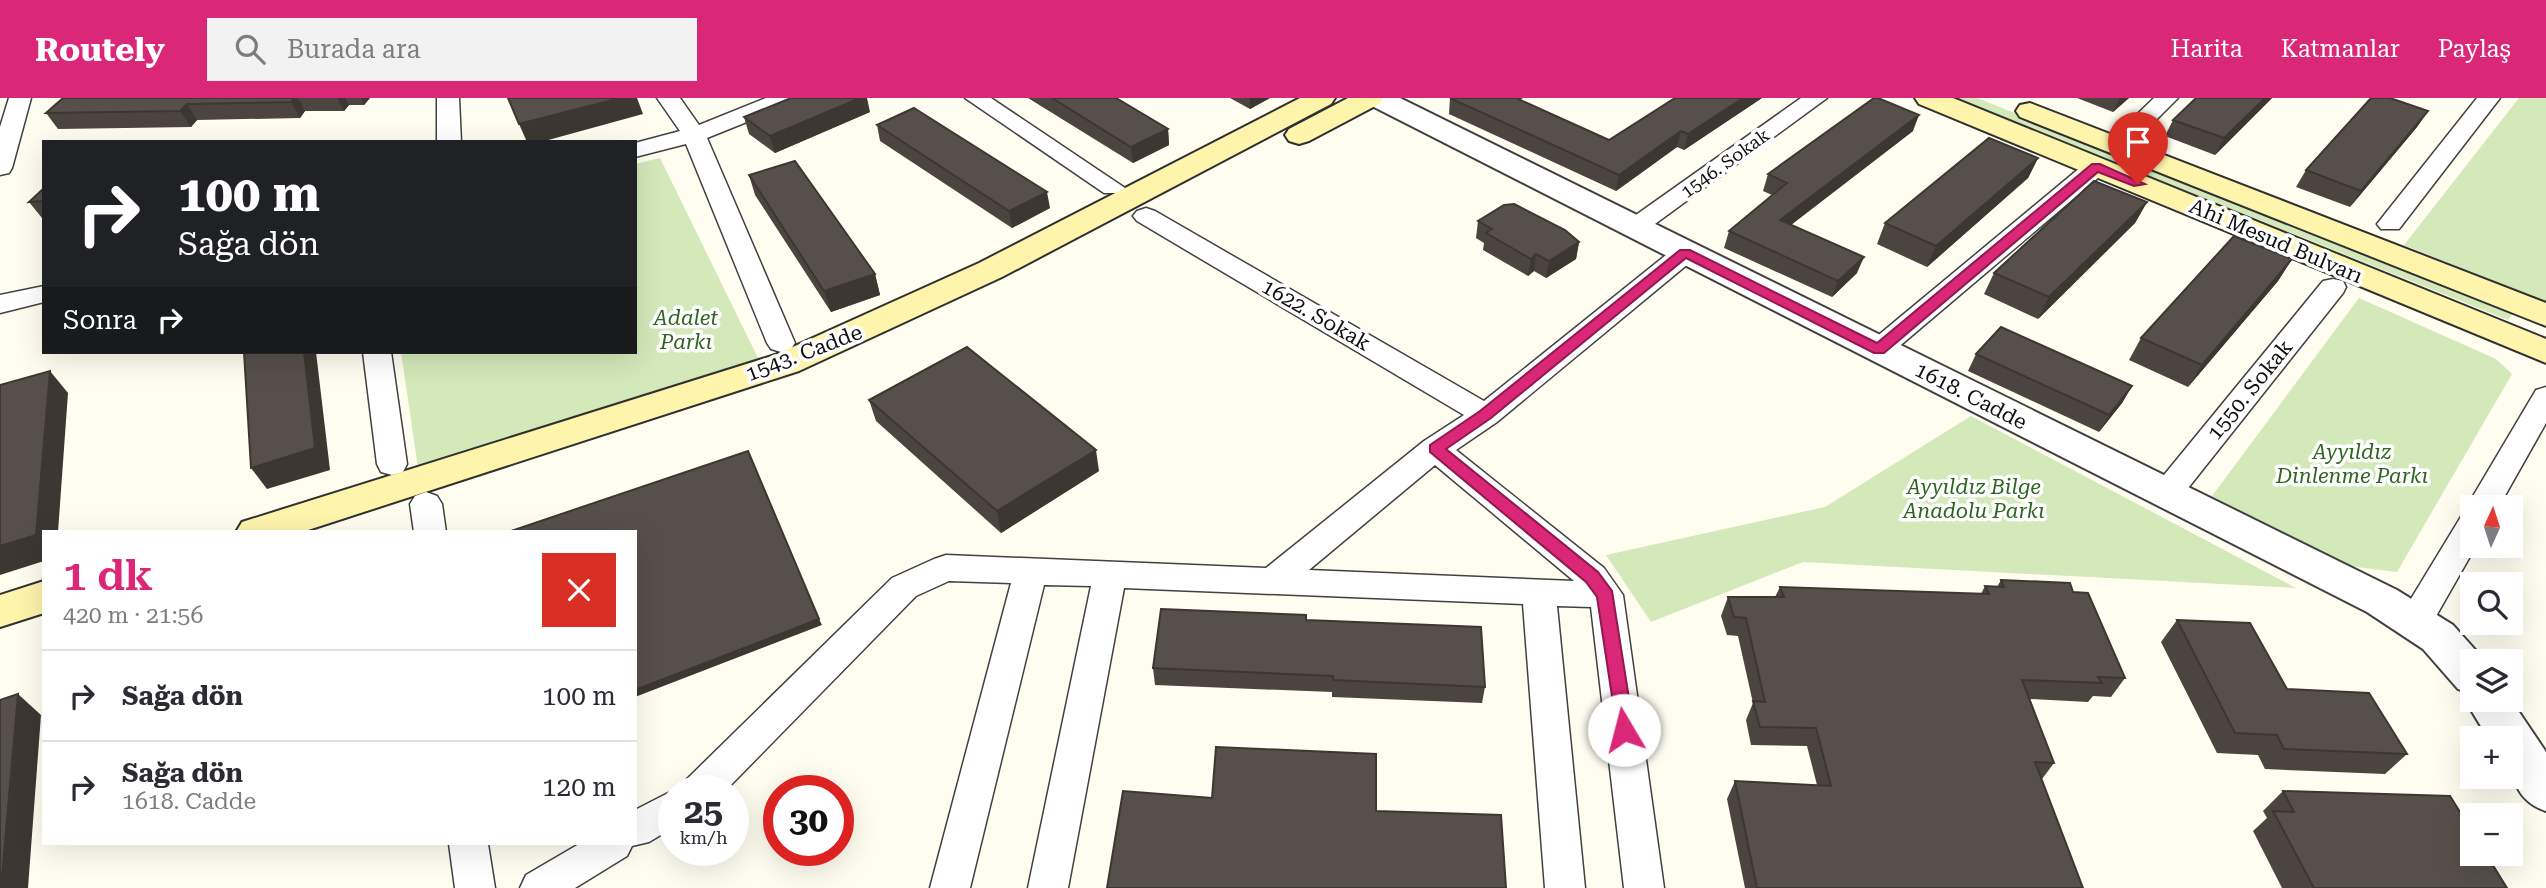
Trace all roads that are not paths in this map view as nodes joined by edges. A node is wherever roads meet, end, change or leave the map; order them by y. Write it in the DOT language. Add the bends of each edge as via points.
graph roads {
  1 [pos="20,98"];
  2 [pos="448,98"];
  3 [pos="668,98"];
  4 [pos="786,98"];
  5 [pos="976,98"];
  6 [pos="1321,98"];
  7 [pos="1369,98"];
  8 [pos="1378,98"];
  9 [pos="1816,98"];
  10 [pos="1929,98"];
  11 [pos="1998,98"];
  12 [pos="2167,98"];
  13 [pos="2489,98"];
  14 [pos="2137,126"];
  15 [pos="694,135"];
  16 [pos="449,140"];
  17 [pos="637,149"];
  18 [pos="2096,167"];
  19 [pos="0,168"];
  20 [pos="1113,188"];
  21 [pos="1146,216"];
  22 [pos="2390,224"];
  23 [pos="1635,227"];
  24 [pos="1685,253"];
  25 [pos="2333,287"];
  26 [pos="42,294"];
  27 [pos="0,304"];
  28 [pos="2546,315"];
  29 [pos="781,344"];
  30 [pos="1879,349"];
  31 [pos="2546,352"];
  32 [pos="377,354"];
  33 [pos="2546,397"];
  34 [pos="1486,415"];
  35 [pos="1435,449"];
  36 [pos="393,464"];
  37 [pos="2166,494"];
  38 [pos="2489,495"];
  39 [pos="428,518"];
  40 [pos="262,530"];
  41 [pos="353,530"];
  42 [pos="2460,545"];
  43 [pos="1031,571"];
  44 [pos="1110,574"];
  45 [pos="1273,581"];
  46 [pos="1539,592"];
  47 [pos="1606,595"];
  48 [pos="42,598"];
  49 [pos="0,611"];
  50 [pos="2415,622"];
  51 [pos="42,625"];
  52 [pos="0,638"];
  53 [pos="2460,662"];
  54 [pos="2495,712"];
  55 [pos="716,775"];
  56 [pos="2546,791"];
  57 [pos="658,816"];
  58 [pos="637,829"];
  59 [pos="470,845"];
  60 [pos="611,845"];
  61 [pos="475,888"];
  62 [pos="540,888"];
  63 [pos="950,888"];
  64 [pos="1048,888"];
  65 [pos="1565,888"];
  66 [pos="1644,888"];
  1 -- 19 [label="street"];
  2 -- 16 [label="street"];
  3 -- 15 [label="street"];
  4 -- 15 [label="street"];
  5 -- 20 [label="street"];
  6 -- 40 [label="main road, 1543. Cadde" via="1000,267 787,363"];
  7 -- 21 [label="main road, 1543. Cadde"];
  8 -- 23 [label="street, 1618. Cadde"];
  9 -- 23 [label="street, 1546. Sokak"];
  10 -- 18 [label="main road, Ahi Mesud Bulvarı"];
  11 -- 28 [label="main road, Ahi Mesud Bulvarı"];
  12 -- 14 [label="street"];
  13 -- 22 [label="street"];
  15 -- 17 [label="street"];
  15 -- 29 [label="street"];
  18 -- 30 [label="street"];
  18 -- 31 [label="main road, Ahi Mesud Bulvarı"];
  21 -- 34 [label="street, 1622. Sokak"];
  21 -- 39 [label="main road, 1543. Cadde" via="949,317 813,378"];
  23 -- 24 [label="street, 1618. Cadde"];
  24 -- 30 [label="street, 1618. Cadde"];
  24 -- 34 [label="street"];
  25 -- 37 [label="street, 1550. Sokak"];
  26 -- 27 [label="street"];
  30 -- 37 [label="street, 1618. Cadde"];
  32 -- 36 [label="street"];
  33 -- 38 [label="street"];
  34 -- 35 [label="street"];
  35 -- 45 [label="street"];
  35 -- 47 [label="street" via="1592,577"];
  37 -- 50 [label="street, 1618. Cadde" via="2382,601"];
  39 -- 41 [label="main road, 1543. Cadde"];
  42 -- 50 [label="street"];
  43 -- 44 [label="street"];
  43 -- 55 [label="street" via="946,568 904,587"];
  43 -- 63 [label="street"];
  44 -- 45 [label="street"];
  44 -- 64 [label="street"];
  45 -- 46 [label="street"];
  46 -- 47 [label="street"];
  46 -- 65 [label="street"];
  47 -- 66 [label="street"];
  48 -- 49 [label="main road"];
  50 -- 53 [label="street, 1618. Cadde" via="2438,637"];
  51 -- 52 [label="main road"];
  54 -- 56 [label="street"];
  57 -- 58 [label="street"];
  59 -- 61 [label="street"];
  60 -- 62 [label="street"];
}
